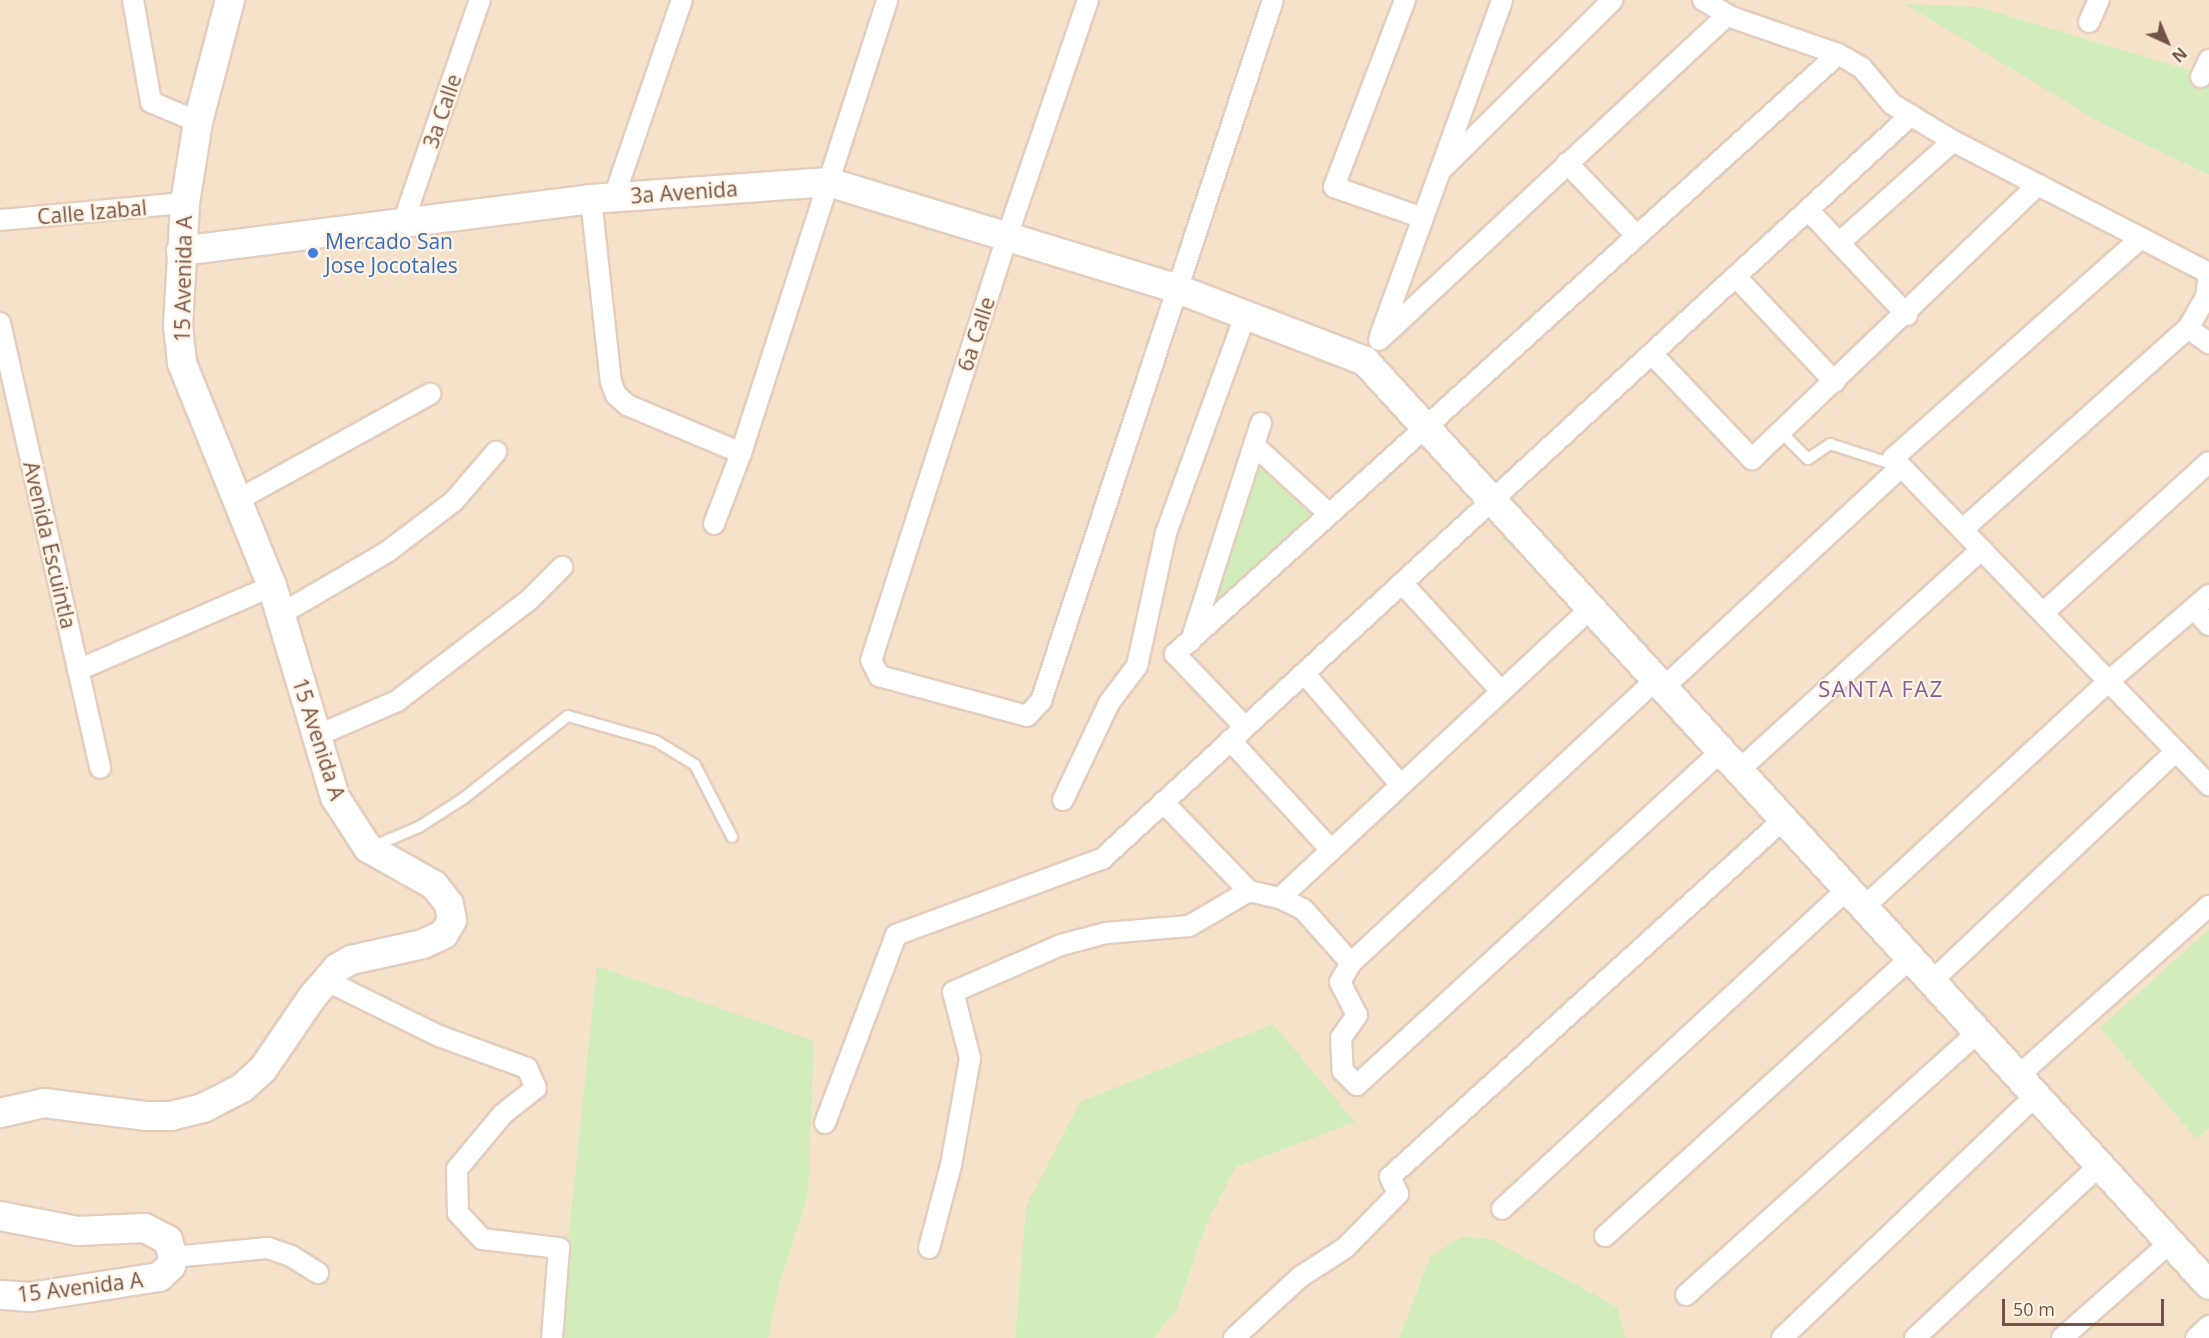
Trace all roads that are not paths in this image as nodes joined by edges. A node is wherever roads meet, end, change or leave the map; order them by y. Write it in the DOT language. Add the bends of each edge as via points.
graph roads {
  1 [pos="134,0"];
  2 [pos="230,0"];
  3 [pos="480,0"];
  4 [pos="682,0"];
  5 [pos="887,0"];
  6 [pos="1088,0"];
  7 [pos="1273,0"];
  8 [pos="1405,0"];
  9 [pos="1502,0"];
  10 [pos="1613,0"];
  11 [pos="1703,0"];
  12 [pos="2099,0"];
  13 [pos="1727,15"];
  14 [pos="2089,22"];
  15 [pos="1838,54"];
  16 [pos="1911,115"];
  17 [pos="198,122"];
  18 [pos="1953,141"];
  19 [pos="1567,163"];
  20 [pos="1438,173"];
  21 [pos="828,182"];
  22 [pos="2038,185"];
  23 [pos="603,198"];
  24 [pos="185,203"];
  25 [pos="1809,211"];
  26 [pos="1423,219"];
  27 [pos="0,220"];
  28 [pos="403,223"];
  29 [pos="1008,234"];
  30 [pos="1635,234"];
  31 [pos="2141,238"];
  32 [pos="1839,243"];
  33 [pos="181,251"];
  34 [pos="1736,277"];
  35 [pos="1175,288"];
  36 [pos="1246,313"];
  37 [pos="1907,315"];
  38 [pos="0,322"];
  39 [pos="2188,328"];
  40 [pos="1379,340"];
  41 [pos="2209,343"];
  42 [pos="1653,355"];
  43 [pos="1377,374"];
  44 [pos="1835,382"];
  45 [pos="430,394"];
  46 [pos="1261,423"];
  47 [pos="1424,426"];
  48 [pos="1781,432"];
  49 [pos="1255,446"];
  50 [pos="495,452"];
  51 [pos="741,453"];
  52 [pos="2209,462"];
  53 [pos="1901,467"];
  54 [pos="236,501"];
  55 [pos="1492,501"];
  56 [pos="1328,513"];
  57 [pos="714,524"];
  58 [pos="1963,529"];
  59 [pos="1982,549"];
  60 [pos="562,567"];
  61 [pos="1402,583"];
  62 [pos="272,586"];
  63 [pos="2209,595"];
  64 [pos="1591,608"];
  65 [pos="2194,609"];
  66 [pos="2043,613"];
  67 [pos="281,614"];
  68 [pos="2209,625"];
  69 [pos="1191,642"];
  70 [pos="78,670"];
  71 [pos="1304,673"];
  72 [pos="2109,681"];
  73 [pos="1660,684"];
  74 [pos="1501,691"];
  75 [pos="1238,734"];
  76 [pos="314,737"];
  77 [pos="2176,751"];
  78 [pos="1730,761"];
  79 [pos="100,768"];
  80 [pos="1401,785"];
  81 [pos="2209,785"];
  82 [pos="1063,800"];
  83 [pos="1163,802"];
  84 [pos="1784,819"];
  85 [pos="732,837"];
  86 [pos="368,848"];
  87 [pos="1331,850"];
  88 [pos="1249,891"];
  89 [pos="1281,898"];
  90 [pos="1856,898"];
  91 [pos="2207,911"];
  92 [pos="1911,958"];
  93 [pos="1351,963"];
  94 [pos="325,980"];
  95 [pos="1932,981"];
  96 [pos="1978,1032"];
  97 [pos="2027,1085"];
  98 [pos="0,1113"];
  99 [pos="825,1123"];
  100 [pos="2100,1165"];
  101 [pos="1502,1209"];
  102 [pos="0,1216"];
  103 [pos="1605,1236"];
  104 [pos="2171,1242"];
  105 [pos="929,1248"];
  106 [pos="173,1257"];
  107 [pos="318,1273"];
  108 [pos="2209,1285"];
  109 [pos="0,1295"];
  110 [pos="1686,1295"];
  111 [pos="2209,1326"];
  112 [pos="552,1338"];
  113 [pos="1234,1338"];
  114 [pos="1782,1338"];
  115 [pos="1915,1338"];
  116 [pos="2062,1338"];
  117 [pos="2196,1338"];
  1 -- 17 [label="street" via="151,102"];
  2 -- 17 [label="street, 15 Avenida A"];
  3 -- 28 [label="street, 3a Calle"];
  4 -- 23 [label="street"];
  5 -- 21 [label="street"];
  6 -- 29 [label="street, 6a Calle"];
  7 -- 35 [label="street"];
  8 -- 26 [label="street" via="1334,187"];
  9 -- 20 [label="street"];
  10 -- 20 [label="street"];
  11 -- 13 [label="street"];
  12 -- 14 [label="street"];
  13 -- 15 [label="street"];
  13 -- 19 [label="street"];
  15 -- 16 [label="street" via="1862,68 1892,104"];
  15 -- 30 [label="street"];
  16 -- 18 [label="street"];
  16 -- 25 [label="street"];
  17 -- 24 [label="street, 15 Avenida A"];
  18 -- 22 [label="street"];
  18 -- 32 [label="street"];
  19 -- 30 [label="street"];
  19 -- 40 [label="street"];
  20 -- 26 [label="street"];
  21 -- 23 [label="street, 3a Avenida"];
  21 -- 29 [label="street, 3a Avenida"];
  21 -- 51 [label="street"];
  22 -- 31 [label="street"];
  22 -- 37 [label="street"];
  23 -- 28 [label="street, 3a Avenida"];
  23 -- 51 [label="street" via="611,382 616,395 627,405"];
  24 -- 27 [label="street, Calle Izabal"];
  24 -- 33 [label="street, 15 Avenida A"];
  25 -- 32 [label="street"];
  25 -- 34 [label="street"];
  26 -- 40 [label="street"];
  28 -- 33 [label="street, 3a Avenida"];
  29 -- 35 [label="street, 3a Avenida"];
  29 -- 35 [label="street, 6a Calle" via="871,660 879,676 1027,716 1036,710"];
  30 -- 47 [label="street"];
  31 -- 39 [label="street" via="2209,273 2205,297"];
  31 -- 53 [label="street" via="1893,458"];
  32 -- 37 [label="street"];
  33 -- 54 [label="street, 15 Avenida A" via="178,326 182,363"];
  34 -- 42 [label="street"];
  34 -- 44 [label="street"];
  35 -- 36 [label="street, 3a Avenida"];
  36 -- 43 [label="street, 3a Avenida" via="1365,361"];
  36 -- 82 [label="street" via="1166,533 1137,666 1109,704"];
  37 -- 44 [label="street"];
  38 -- 70 [label="street, Avenida Escuintla"];
  39 -- 41 [label="street"];
  39 -- 58 [label="street"];
  40 -- 43 [label="street"];
  42 -- 48 [label="street" via="1752,459"];
  42 -- 55 [label="street"];
  43 -- 47 [label="street, 3a Avenida"];
  44 -- 48 [label="street"];
  45 -- 54 [label="street"];
  46 -- 49 [label="street"];
  47 -- 55 [label="street, 3a Avenida"];
  47 -- 56 [label="street"];
  48 -- 53 [label="lane" via="1808,459 1830,444"];
  49 -- 56 [label="street"];
  49 -- 69 [label="street"];
  50 -- 67 [label="street" via="478,476 445,508 387,552"];
  51 -- 57 [label="street"];
  52 -- 66 [label="street"];
  53 -- 58 [label="street"];
  53 -- 73 [label="street"];
  54 -- 62 [label="street, 15 Avenida A"];
  55 -- 61 [label="street"];
  55 -- 64 [label="street, 3a Avenida"];
  56 -- 69 [label="street"];
  58 -- 59 [label="street"];
  59 -- 66 [label="street"];
  59 -- 78 [label="street"];
  60 -- 76 [label="street" via="529,600 397,701"];
  61 -- 71 [label="street"];
  61 -- 74 [label="street"];
  62 -- 67 [label="street, 15 Avenida A"];
  62 -- 70 [label="street"];
  63 -- 65 [label="street"];
  64 -- 73 [label="street, 3a Avenida"];
  64 -- 74 [label="street"];
  65 -- 68 [label="street"];
  65 -- 72 [label="street"];
  66 -- 72 [label="street"];
  67 -- 76 [label="street, 15 Avenida A"];
  69 -- 75 [label="street" via="1175,654"];
  70 -- 79 [label="street, Avenida Escuintla"];
  71 -- 75 [label="street"];
  71 -- 80 [label="street"];
  72 -- 77 [label="street"];
  72 -- 90 [label="street"];
  73 -- 78 [label="street, 3a Avenida"];
  73 -- 93 [label="street"];
  74 -- 80 [label="street"];
  75 -- 83 [label="street"];
  75 -- 87 [label="street"];
  76 -- 86 [label="street, 15 Avenida A" via="335,797"];
  77 -- 81 [label="street"];
  77 -- 95 [label="street"];
  78 -- 84 [label="street, 3a Avenida"];
  78 -- 93 [label="street" via="1357,1085 1343,1071 1341,1038 1357,1015 1340,982"];
  80 -- 87 [label="street"];
  83 -- 88 [label="street"];
  83 -- 99 [label="street" via="1102,858 896,935"];
  84 -- 90 [label="street, 3a Avenida"];
  84 -- 113 [label="street" via="1390,1178 1398,1194 1345,1248 1300,1277"];
  85 -- 86 [label="lane" via="695,765 656,741 568,716 464,798 419,827"];
  86 -- 94 [label="street, 15 Avenida A" via="434,885 449,904 452,920 444,934 423,944 351,960"];
  87 -- 89 [label="street"];
  88 -- 89 [label="street"];
  88 -- 105 [label="street" via="1190,926 1106,933 1061,945 953,992 970,1058 951,1165"];
  89 -- 93 [label="street" via="1303,909"];
  90 -- 92 [label="street, 3a Avenida"];
  90 -- 101 [label="street"];
  91 -- 97 [label="street"];
  92 -- 95 [label="street, 3a Avenida"];
  92 -- 103 [label="street"];
  94 -- 98 [label="street, 15 Avenida A" via="263,1069 242,1088 203,1108 171,1116 145,1116 44,1103"];
  94 -- 112 [label="street" via="439,1036 527,1068 536,1088 503,1114 457,1169 458,1213 482,1239 559,1248"];
  95 -- 96 [label="street, 3a Avenida"];
  96 -- 97 [label="street, 3a Avenida"];
  96 -- 110 [label="street"];
  97 -- 100 [label="street, 3a Avenida"];
  97 -- 114 [label="street"];
  100 -- 104 [label="street, 3a Avenida"];
  100 -- 115 [label="street"];
  102 -- 106 [label="street" via="78,1231 145,1228 168,1240"];
  104 -- 108 [label="street, 3a Avenida"];
  104 -- 116 [label="street"];
  106 -- 107 [label="street" via="268,1248 291,1256"];
  106 -- 109 [label="street, 15 Avenida A" via="171,1266 159,1277 30,1297"];
  111 -- 117 [label="street"];
}
